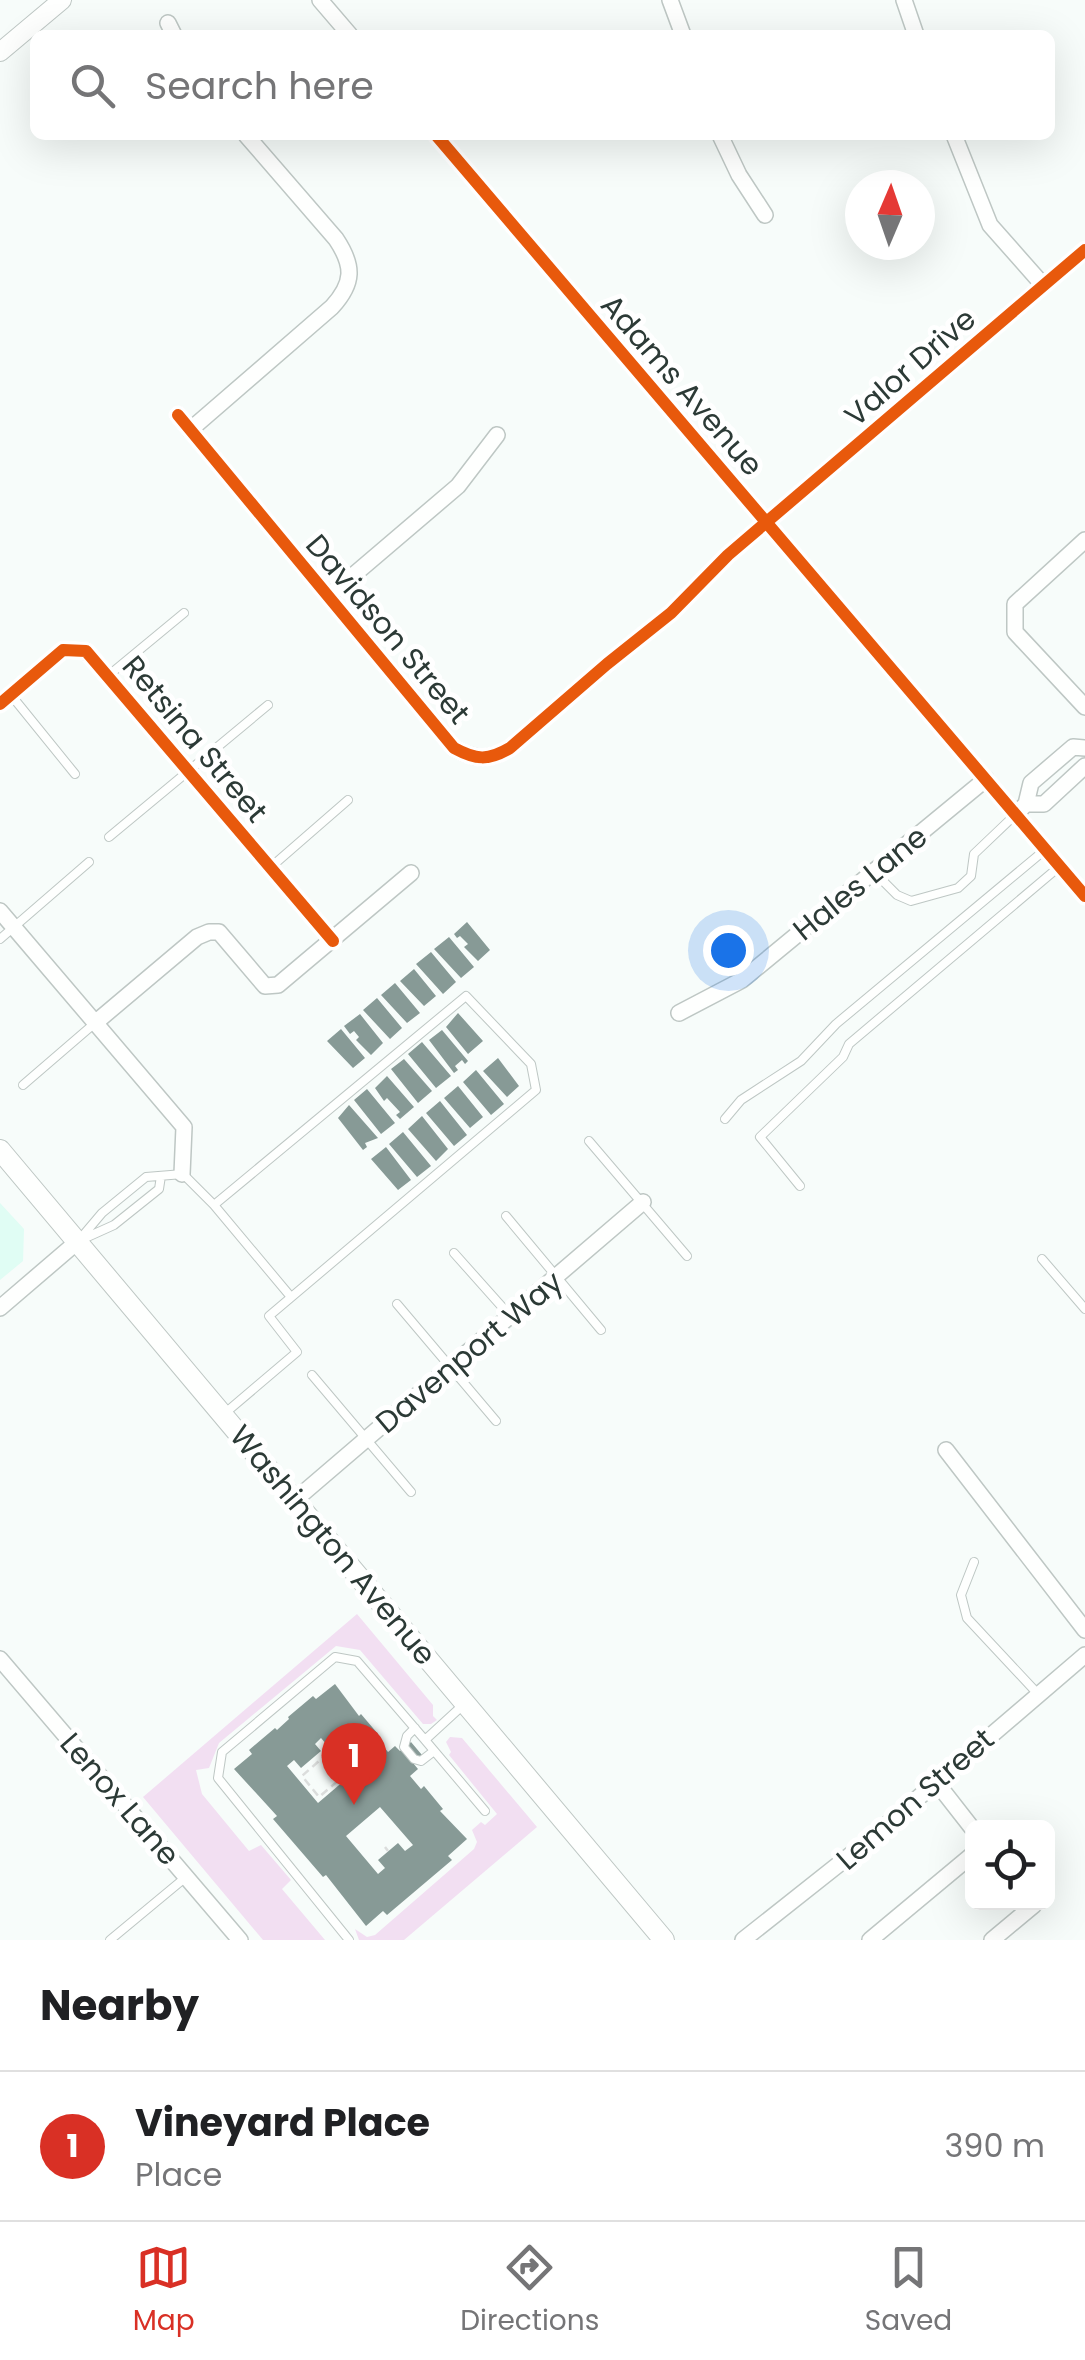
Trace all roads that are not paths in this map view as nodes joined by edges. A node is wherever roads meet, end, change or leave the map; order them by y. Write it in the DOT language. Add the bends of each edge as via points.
graph roads {
  1 [pos="62,0"];
  2 [pos="320,0"];
  3 [pos="670,0"];
  4 [pos="904,0"];
  5 [pos="346,30"];
  6 [pos="681,30"];
  7 [pos="914,30"];
  8 [pos="0,52"];
  9 [pos="250,140"];
  10 [pos="440,140"];
  11 [pos="722,140"];
  12 [pos="956,140"];
  13 [pos="765,215"];
  14 [pos="1085,250"];
  15 [pos="1044,285"];
  16 [pos="178,415"];
  17 [pos="190,430"];
  18 [pos="497,436"];
  19 [pos="767,522"];
  20 [pos="1085,540"];
  21 [pos="329,596"];
  22 [pos="184,614"];
  23 [pos="109,675"];
  24 [pos="6,700"];
  25 [pos="268,705"];
  26 [pos="1085,707"];
  27 [pos="1085,748"];
  28 [pos="1054,764"];
  29 [pos="1085,766"];
  30 [pos="189,770"];
  31 [pos="75,774"];
  32 [pos="986,779"];
  33 [pos="1070,782"];
  34 [pos="348,800"];
  35 [pos="1021,809"];
  36 [pos="109,838"];
  37 [pos="1046,849"];
  38 [pos="90,862"];
  39 [pos="1060,866"];
  40 [pos="271,867"];
  41 [pos="874,871"];
  42 [pos="411,873"];
  43 [pos="1085,896"];
  44 [pos="0,911"];
  45 [pos="14,927"];
  46 [pos="0,939"];
  47 [pos="333,942"];
  48 [pos="679,1012"];
  49 [pos="95,1023"];
  50 [pos="23,1084"];
  51 [pos="725,1118"];
  52 [pos="589,1141"];
  53 [pos="0,1150"];
  54 [pos="182,1174"];
  55 [pos="161,1176"];
  56 [pos="800,1186"];
  57 [pos="642,1202"];
  58 [pos="214,1205"];
  59 [pos="506,1216"];
  60 [pos="77,1242"];
  61 [pos="454,1253"];
  62 [pos="686,1256"];
  63 [pos="1042,1259"];
  64 [pos="558,1278"];
  65 [pos="291,1297"];
  66 [pos="397,1304"];
  67 [pos="0,1308"];
  68 [pos="1085,1308"];
  69 [pos="510,1318"];
  70 [pos="601,1330"];
  71 [pos="451,1368"];
  72 [pos="312,1375"];
  73 [pos="224,1414"];
  74 [pos="496,1421"];
  75 [pos="366,1440"];
  76 [pos="946,1450"];
  77 [pos="410,1492"];
  78 [pos="295,1500"];
  79 [pos="974,1562"];
  80 [pos="1085,1630"];
  81 [pos="1085,1655"];
  82 [pos="0,1658"];
  83 [pos="1038,1694"];
  84 [pos="465,1704"];
  85 [pos="415,1728"];
  86 [pos="424,1740"];
  87 [pos="434,1751"];
  88 [pos="936,1782"];
  89 [pos="486,1812"];
  90 [pos="966,1820"];
  91 [pos="965,1861"];
  92 [pos="186,1876"];
  93 [pos="1028,1910"];
  94 [pos="110,1940"];
  95 [pos="240,1940"];
  96 [pos="349,1940"];
  97 [pos="664,1940"];
  98 [pos="742,1940"];
  99 [pos="870,1940"];
  100 [pos="992,1940"];
  1 -- 8 [label="street"];
  2 -- 5 [label="street"];
  3 -- 6 [label="street"];
  4 -- 7 [label="street"];
  9 -- 17 [label="street" via="336,239 351,274 332,307"];
  10 -- 19 [label="street, Adams Avenue"];
  11 -- 13 [label="street"];
  12 -- 15 [label="street" via="990,225"];
  14 -- 15 [label="street, Valor Drive"];
  15 -- 19 [label="street, Valor Drive"];
  16 -- 17 [label="street, Davidson Street"];
  17 -- 21 [label="street, Davidson Street"];
  18 -- 21 [label="street" via="458,486"];
  19 -- 21 [label="street, Davidson Street" via="671,613 492,759 454,748"];
  19 -- 32 [label="street, Adams Avenue"];
  20 -- 26 [label="street" via="1015,604 1016,632"];
  22 -- 23 [label="lane"];
  23 -- 24 [label="street, Retsina Street" via="86,651 63,650"];
  23 -- 30 [label="street, Retsina Street"];
  24 -- 31 [label="lane"];
  25 -- 30 [label="lane"];
  27 -- 28 [label="street" via="1074,747"];
  28 -- 33 [label="street"];
  28 -- 35 [label="street" via="1031,783"];
  29 -- 33 [label="street"];
  30 -- 36 [label="lane"];
  30 -- 40 [label="street, Retsina Street"];
  32 -- 35 [label="street, Adams Avenue"];
  32 -- 41 [label="street, Hales Lane"];
  33 -- 35 [label="street" via="1044,804"];
  34 -- 40 [label="lane"];
  35 -- 37 [label="street, Adams Avenue"];
  35 -- 41 [label="lane" via="974,854 971,876 958,888 905,900"];
  37 -- 39 [label="street, Adams Avenue"];
  37 -- 51 [label="lane"];
  38 -- 45 [label="lane"];
  39 -- 43 [label="street, Adams Avenue"];
  39 -- 56 [label="lane" via="849,1044 760,1137"];
  40 -- 47 [label="street, Retsina Street"];
  41 -- 48 [label="street, Hales Lane" via="742,980"];
  42 -- 47 [label="street"];
  44 -- 45 [label="street"];
  45 -- 46 [label="lane"];
  45 -- 49 [label="street"];
  47 -- 49 [label="street" via="278,986 265,986 220,932 210,932"];
  49 -- 50 [label="lane"];
  49 -- 54 [label="street" via="184,1127"];
  52 -- 57 [label="lane"];
  53 -- 60 [label="main road, Washington Avenue"];
  54 -- 55 [label="lane"];
  54 -- 58 [label="lane"];
  55 -- 60 [label="lane" via="146,1177"];
  55 -- 60 [label="lane" via="160,1190 114,1225"];
  57 -- 62 [label="lane"];
  57 -- 64 [label="street, Davenport Way"];
  58 -- 65 [label="lane"];
  58 -- 65 [label="lane" via="466,996 531,1064 536,1090"];
  59 -- 64 [label="lane"];
  60 -- 67 [label="street"];
  60 -- 73 [label="main road, Washington Avenue"];
  61 -- 69 [label="lane"];
  63 -- 68 [label="lane"];
  64 -- 69 [label="street, Davenport Way"];
  64 -- 70 [label="lane"];
  65 -- 73 [label="lane" via="269,1316 297,1352"];
  66 -- 71 [label="lane"];
  69 -- 71 [label="street, Davenport Way"];
  71 -- 74 [label="lane"];
  71 -- 75 [label="street, Davenport Way"];
  72 -- 75 [label="lane"];
  73 -- 78 [label="main road, Washington Avenue"];
  75 -- 77 [label="lane"];
  75 -- 78 [label="street, Davenport Way"];
  76 -- 80 [label="street"];
  78 -- 84 [label="main road, Washington Avenue"];
  79 -- 83 [label="lane" via="961,1594 967,1618"];
  81 -- 83 [label="street, Lemon Street"];
  82 -- 92 [label="street, Lenox Lane"];
  83 -- 88 [label="street, Lemon Street"];
  84 -- 86 [label="lane"];
  84 -- 97 [label="main road, Washington Avenue"];
  85 -- 86 [label="lane"];
  85 -- 87 [label="lane" via="404,1748 422,1761"];
  85 -- 96 [label="lane" via="357,1662 335,1657 222,1752 218,1778"];
  86 -- 87 [label="lane"];
  87 -- 89 [label="lane"];
  88 -- 90 [label="street"];
  88 -- 98 [label="street, Lemon Street"];
  91 -- 99 [label="street"];
  92 -- 94 [label="lane"];
  92 -- 95 [label="street, Lenox Lane"];
  93 -- 100 [label="street"];
}
